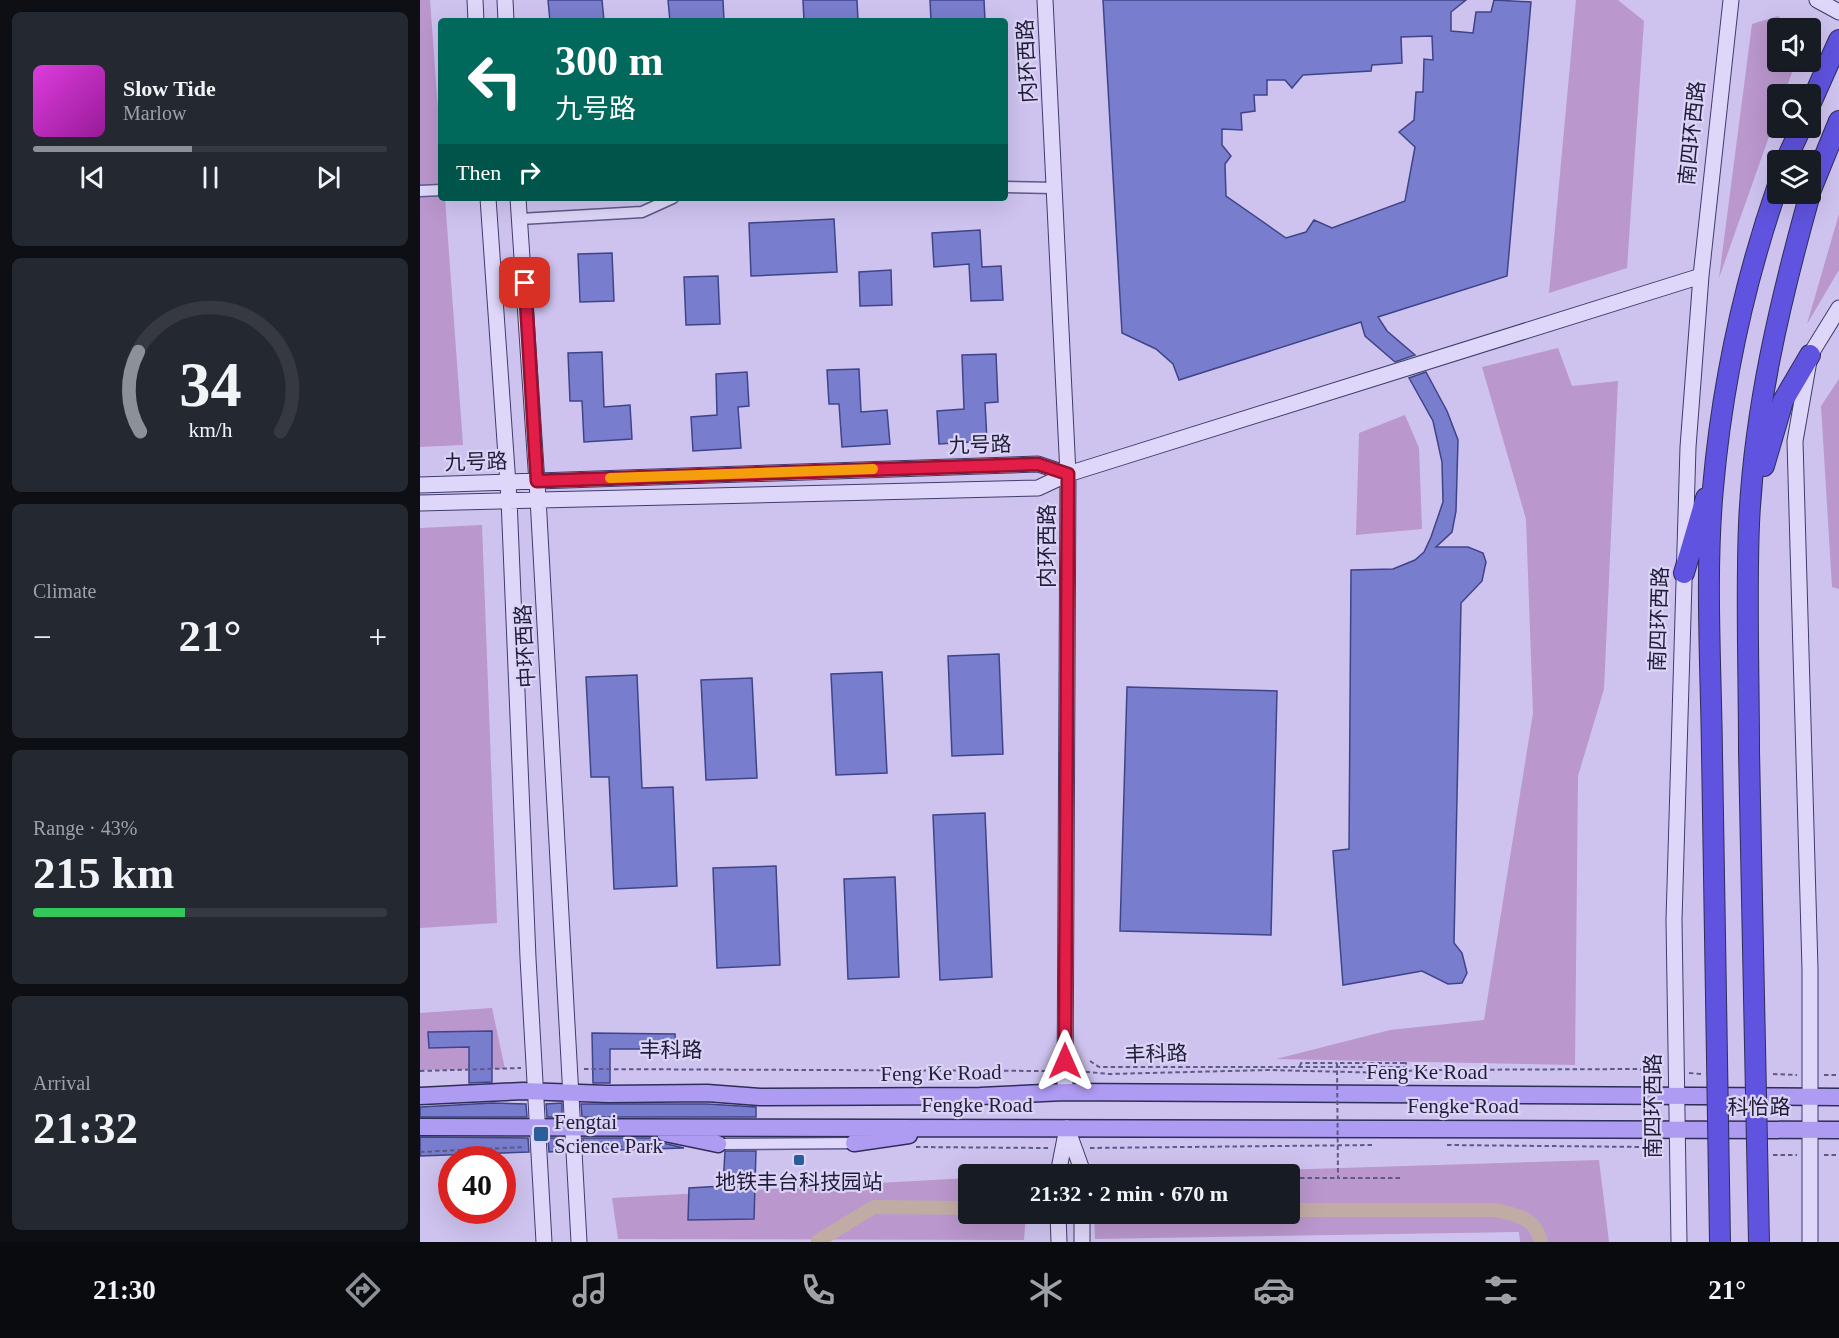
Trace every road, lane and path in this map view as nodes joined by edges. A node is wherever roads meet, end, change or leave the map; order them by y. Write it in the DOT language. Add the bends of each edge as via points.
graph roads {
  1 [pos="475,0"];
  2 [pos="505,0"];
  3 [pos="1045,0"];
  4 [pos="1817,0"];
  5 [pos="1731,2"];
  6 [pos="1839,12"];
  7 [pos="476,18"];
  8 [pos="506,18"];
  9 [pos="1838,42"];
  10 [pos="1819,84"];
  11 [pos="1839,121"];
  12 [pos="1821,166"];
  13 [pos="1008,187"];
  14 [pos="1055,188"];
  15 [pos="438,190"];
  16 [pos="420,191"];
  17 [pos="488,201"];
  18 [pos="518,201"];
  19 [pos="666,201"];
  20 [pos="1772,204"];
  21 [pos="1807,204"];
  22 [pos="520,219"];
  23 [pos="1701,276"];
  24 [pos="1839,308"];
  25 [pos="1810,355"];
  26 [pos="1717,458"];
  27 [pos="1068,474"];
  28 [pos="507,481"];
  29 [pos="537,481"];
  30 [pos="420,485"];
  31 [pos="538,498"];
  32 [pos="509,499"];
  33 [pos="420,503"];
  34 [pos="1749,524"];
  35 [pos="1684,573"];
  36 [pos="1090,1061"];
  37 [pos="1337,1063"];
  38 [pos="1300,1067"];
  39 [pos="569,1069"];
  40 [pos="534,1070"];
  41 [pos="420,1071"];
  42 [pos="1065,1071"];
  43 [pos="1678,1073"];
  44 [pos="420,1090"];
  45 [pos="536,1091"];
  46 [pos="1065,1092"];
  47 [pos="571,1093"];
  48 [pos="444,1095"];
  49 [pos="420,1096"];
  50 [pos="1678,1096"];
  51 [pos="1811,1097"];
  52 [pos="1839,1097"];
  53 [pos="537,1126"];
  54 [pos="572,1126"];
  55 [pos="644,1126"];
  56 [pos="420,1127"];
  57 [pos="926,1127"];
  58 [pos="1067,1128"];
  59 [pos="1678,1129"];
  60 [pos="1810,1130"];
  61 [pos="1839,1130"];
  62 [pos="854,1143"];
  63 [pos="718,1144"];
  64 [pos="1382,1145"];
  65 [pos="1442,1145"];
  66 [pos="911,1148"];
  67 [pos="1068,1148"];
  68 [pos="1677,1154"];
  69 [pos="1062,1164"];
  70 [pos="1077,1164"];
  71 [pos="1300,1178"];
  72 [pos="1338,1178"];
  73 [pos="1400,1178"];
  74 [pos="1058,1224"];
  75 [pos="1082,1224"];
  76 [pos="544,1242"];
  77 [pos="579,1242"];
  78 [pos="1059,1242"];
  79 [pos="1082,1242"];
  80 [pos="1679,1242"];
  81 [pos="1720,1242"];
  82 [pos="1759,1242"];
  83 [pos="1810,1242"];
  1 -- 7 [label="street"];
  2 -- 8 [label="street"];
  3 -- 14 [label="street, 内环西路"];
  4 -- 6 [label="street"];
  5 -- 23 [label="street, 南四环西路"];
  9 -- 10 [label="highway"];
  11 -- 12 [label="highway"];
  13 -- 14 [label="street"];
  14 -- 27 [label="street, 内环西路"];
  15 -- 16 [label="street"];
  17 -- 28 [label="street, 中环西路"];
  18 -- 22 [label="street, 中环西路"];
  19 -- 22 [label="street" via="642,212"];
  20 -- 26 [label="highway" via="1745,292"];
  21 -- 34 [label="highway" via="1779,307 1755,450"];
  22 -- 29 [label="street, 中环西路"];
  23 -- 27 [label="street"];
  23 -- 35 [label="street, 南四环西路" via="1688,447"];
  24 -- 25 [label="street"];
  25 -- 34 [label="highway" via="1783,401"];
  25 -- 51 [label="street" via="1795,452"];
  26 -- 35 [label="highway"];
  26 -- 81 [label="highway, bridge" via="1710,611"];
  27 -- 29 [label="street, 九号路" via="1038,464"];
  27 -- 31 [label="street, 九号路" via="1038,488"];
  27 -- 42 [label="street, 内环西路"];
  28 -- 29 [label="street, 九号路"];
  28 -- 30 [label="street, 九号路"];
  28 -- 32 [label="street, 中环西路"];
  29 -- 31 [label="street, 中环西路"];
  31 -- 32 [label="street, 九号路"];
  31 -- 39 [label="street, 中环西路"];
  32 -- 33 [label="street, 九号路"];
  32 -- 40 [label="street, 中环西路"];
  34 -- 82 [label="highway, bridge" via="1749,751"];
  35 -- 43 [label="street, 南四环西路" via="1674,920"];
  36 -- 38 [label="path" via="1099,1067"];
  37 -- 38 [label="path" via="1301,1063"];
  37 -- 38 [label="path, bridge" via="1406,1063 1408,1067"];
  37 -- 72 [label="path, bridge"];
  39 -- 42 [label="path, 丰科路"];
  39 -- 47 [label="street, 中环西路"];
  40 -- 41 [label="path" via="518,1067"];
  40 -- 45 [label="street, 中环西路"];
  42 -- 43 [label="path, 丰科路" via="1109,1074 1637,1069"];
  42 -- 46 [label="street, 内环西路"];
  43 -- 50 [label="street, 南四环西路"];
  44 -- 48 [label="main road"];
  45 -- 47 [label="main road, Feng Ke Road"];
  45 -- 48 [label="main road, Feng Ke Road"];
  45 -- 53 [label="street, 中环西路"];
  46 -- 47 [label="main road, Feng Ke Road" via="760,1097"];
  46 -- 50 [label="main road, Feng Ke Road"];
  47 -- 54 [label="street, 中环西路"];
  48 -- 49 [label="main road, Feng Ke Road"];
  50 -- 51 [label="main road, 科怡路"];
  50 -- 59 [label="street, 南四环西路"];
  51 -- 52 [label="main road, 科怡路"];
  51 -- 60 [label="street"];
  53 -- 54 [label="main road, Fengke Road"];
  53 -- 56 [label="main road, Fengke Road"];
  53 -- 76 [label="street, 中环西路"];
  54 -- 55 [label="main road, Fengke Road"];
  54 -- 77 [label="street, 中环西路"];
  55 -- 57 [label="main road, Fengke Road"];
  55 -- 63 [label="main road"];
  57 -- 58 [label="main road, Fengke Road"];
  57 -- 62 [label="main road" via="908,1135"];
  58 -- 59 [label="main road, Fengke Road"];
  58 -- 67 [label="street"];
  59 -- 60 [label="main road, 科怡路"];
  59 -- 68 [label="street, 南四环西路"];
  60 -- 61 [label="main road, 科怡路"];
  60 -- 83 [label="street"];
  62 -- 63 [label="street"];
  64 -- 67 [label="path"];
  65 -- 68 [label="path" via="1644,1147"];
  66 -- 67 [label="path"];
  67 -- 69 [label="street"];
  67 -- 70 [label="street"];
  68 -- 80 [label="street, 南四环西路"];
  71 -- 72 [label="path"];
  72 -- 73 [label="path, bridge"];
  74 -- 78 [label="street"];
  75 -- 79 [label="street"];
}
